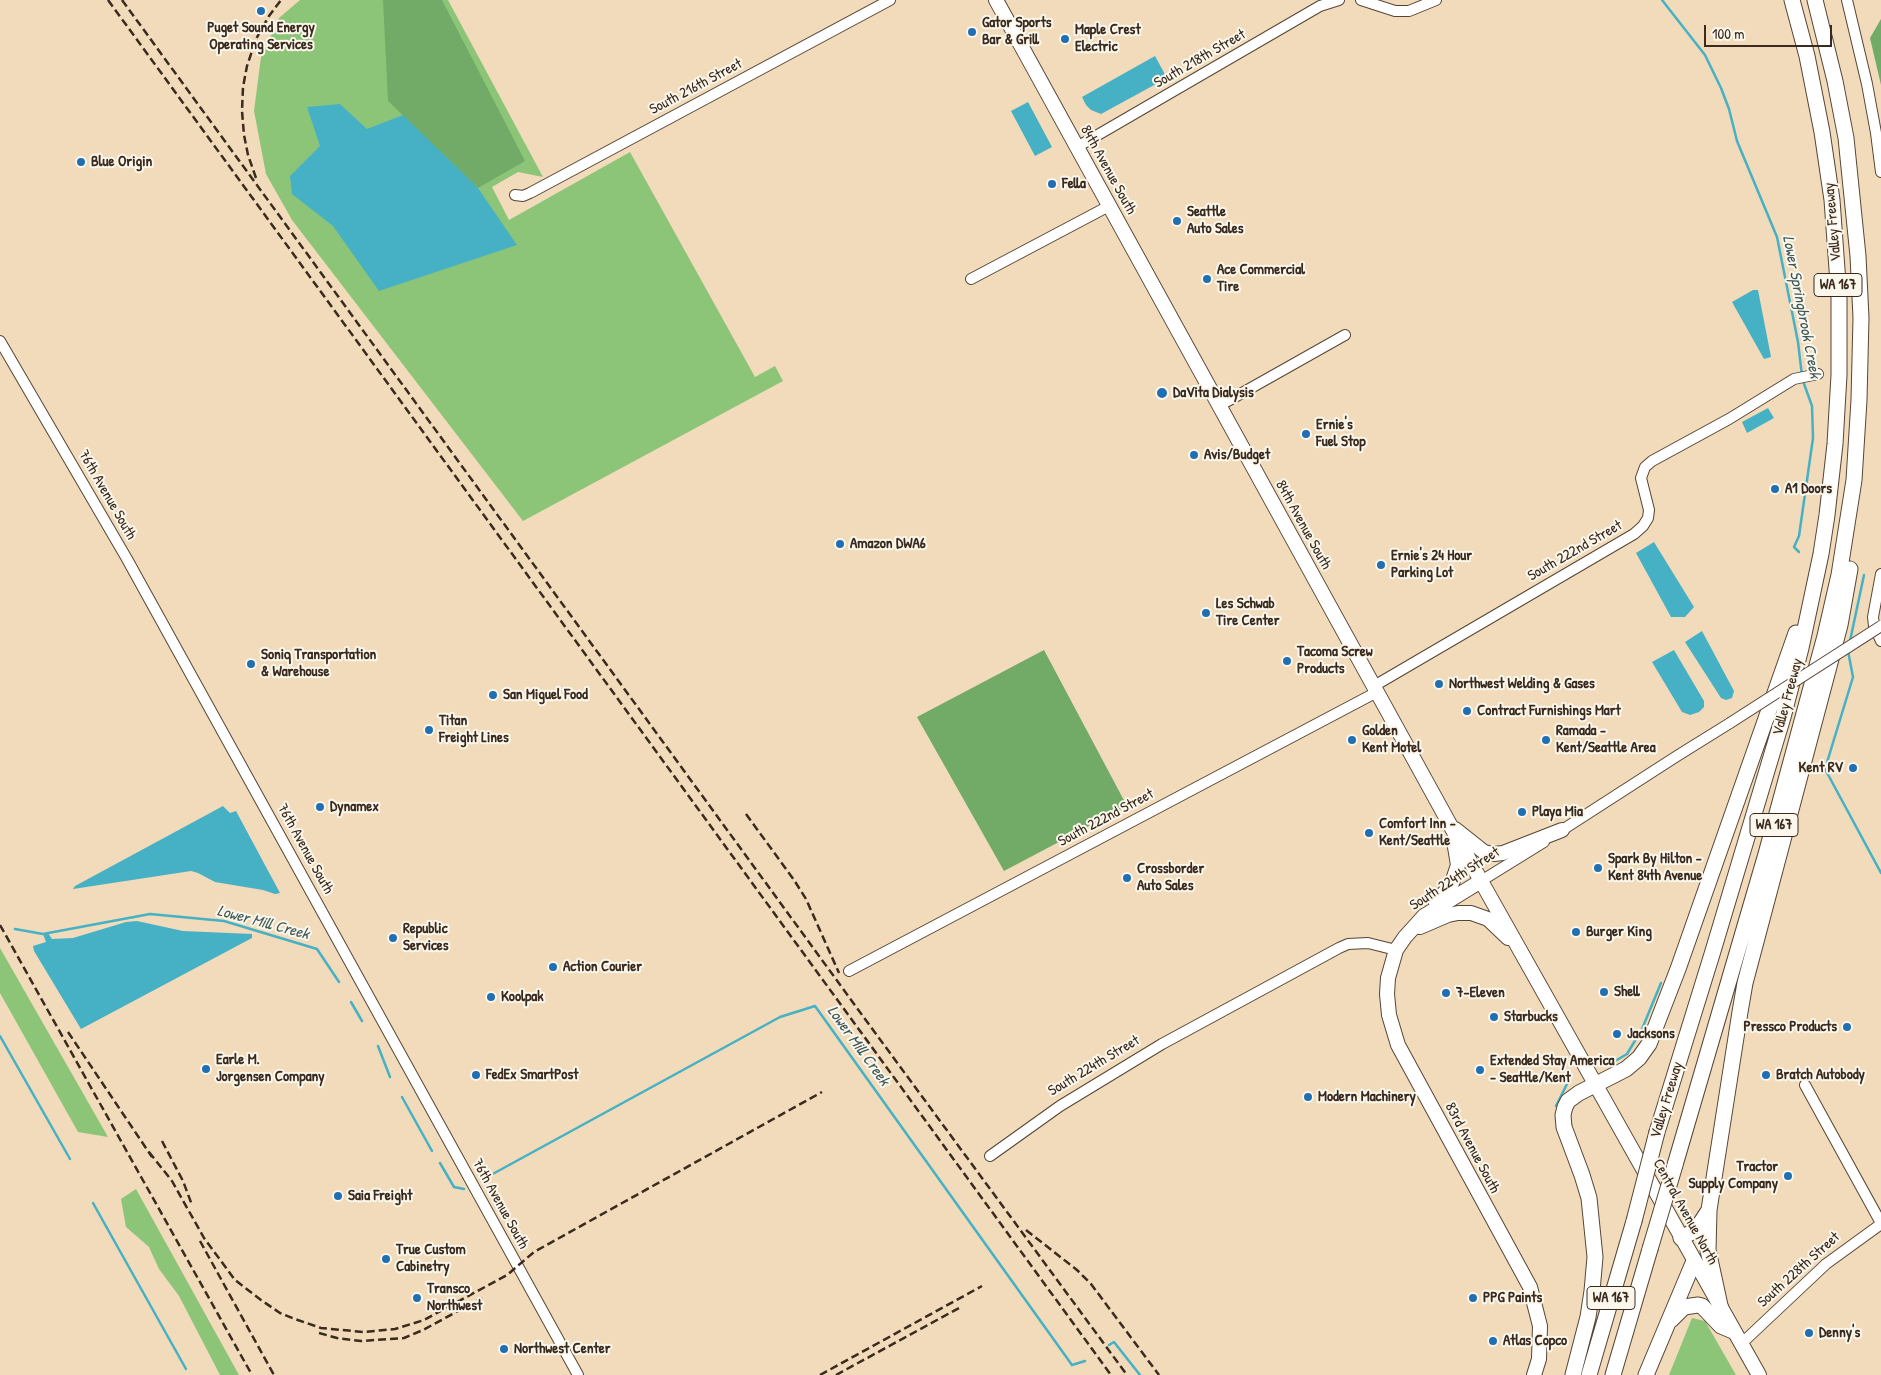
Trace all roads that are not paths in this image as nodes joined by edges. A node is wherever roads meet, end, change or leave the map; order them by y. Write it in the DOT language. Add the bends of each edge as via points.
graph roads {
  1 [pos="890,0"];
  2 [pos="996,0"];
  3 [pos="1339,0"];
  4 [pos="1361,0"];
  5 [pos="1436,0"];
  6 [pos="1792,0"];
  7 [pos="1815,0"];
  8 [pos="1847,0"];
  9 [pos="1077,148"];
  10 [pos="1881,172"];
  11 [pos="515,195"];
  12 [pos="1109,206"];
  13 [pos="971,279"];
  14 [pos="1345,334"];
  15 [pos="0,341"];
  16 [pos="1818,374"];
  17 [pos="1219,406"];
  18 [pos="1854,480"];
  19 [pos="1817,574"];
  20 [pos="1881,574"];
  21 [pos="1881,626"];
  22 [pos="1881,641"];
  23 [pos="1375,689"];
  24 [pos="1451,826"];
  25 [pos="1562,830"];
  26 [pos="1481,881"];
  27 [pos="1424,916"];
  28 [pos="1408,932"];
  29 [pos="1396,950"];
  30 [pos="1520,951"];
  31 [pos="850,971"];
  32 [pos="1805,1085"];
  33 [pos="1596,1086"];
  34 [pos="990,1156"];
  35 [pos="1709,1210"];
  36 [pos="1881,1223"];
  37 [pos="1681,1238"];
  38 [pos="1694,1261"];
  39 [pos="1721,1310"];
  40 [pos="1666,1327"];
  41 [pos="1737,1337"];
  42 [pos="578,1375"];
  43 [pos="1534,1375"];
  44 [pos="1573,1375"];
  45 [pos="1589,1375"];
  46 [pos="1613,1375"];
  47 [pos="1646,1375"];
  48 [pos="1758,1375"];
  1 -- 11 [label="street, South 216th Street" via="530,193"];
  2 -- 9 [label="main road, 84th Avenue South"];
  3 -- 9 [label="street, South 218th Street" via="1320,6"];
  4 -- 5 [label="street" via="1395,11 1409,11"];
  6 -- 19 [label="highway, Valley Freeway / WA 167" via="1822,132 1832,200 1839,297 1835,444"];
  7 -- 18 [label="highway, Valley Freeway / WA 167" via="1846,138 1858,256 1861,318"];
  8 -- 10 [label="street" via="1867,84"];
  9 -- 12 [label="main road, 84th Avenue South"];
  12 -- 13 [label="street"];
  12 -- 17 [label="main road, 84th Avenue South"];
  14 -- 17 [label="street"];
  15 -- 42 [label="street, 76th Avenue South" via="144,590"];
  16 -- 23 [label="street, South 222nd Street" via="1794,379 1660,456 1645,467 1641,478 1649,510 1648,518 1634,534"];
  17 -- 23 [label="main road, 84th Avenue South"];
  18 -- 35 [label="highway" via="1856,533 1840,626 1745,983"];
  18 -- 46 [label="highway, Valley Freeway / WA 167, bridge" via="1839,575 1823,645 1766,854"];
  19 -- 33 [label="highway" via="1654,1032 1633,1064"];
  19 -- 45 [label="highway, Valley Freeway / WA 167, bridge" via="1783,716 1657,1132"];
  20 -- 22 [label="street" via="1873,617"];
  21 -- 25 [label="street, South 224th Street, bridge"];
  23 -- 24 [label="main road, 84th Avenue South"];
  23 -- 31 [label="street, South 222nd Street"];
  24 -- 25 [label="main road" via="1484,852 1494,854"];
  24 -- 26 [label="main road, 84th Avenue South"];
  24 -- 27 [label="main road" via="1458,865 1448,889"];
  25 -- 26 [label="street, South 224th Street"];
  26 -- 27 [label="main road, South 224th Street"];
  26 -- 30 [label="main road, Central Avenue North"];
  27 -- 28 [label="main road, South 224th Street"];
  28 -- 29 [label="main road, South 224th Street"];
  28 -- 30 [label="main road" via="1448,915 1474,914 1488,919"];
  29 -- 34 [label="street, South 224th Street" via="1368,944 1348,944 1339,948 1162,1044 1060,1106"];
  29 -- 43 [label="main road, 83rd Avenue South" via="1387,990 1394,1035 1527,1281 1540,1326 1539,1359"];
  30 -- 33 [label="main road, Central Avenue North"];
  32 -- 36 [label="street"];
  33 -- 37 [label="main road, Central Avenue North"];
  33 -- 44 [label="highway" via="1568,1101 1563,1115 1564,1127 1589,1198 1594,1249 1592,1292"];
  35 -- 37 [label="highway" via="1696,1230"];
  35 -- 39 [label="highway" via="1708,1250"];
  36 -- 41 [label="street, South 228th Street"];
  37 -- 38 [label="main road, Central Avenue North"];
  38 -- 39 [label="main road, Central Avenue North"];
  38 -- 40 [label="highway"];
  39 -- 41 [label="main road, Central Avenue North"];
  40 -- 41 [label="highway" via="1684,1307 1698,1305"];
  40 -- 47 [label="highway"];
  41 -- 48 [label="main road, Central Avenue North"];
}
